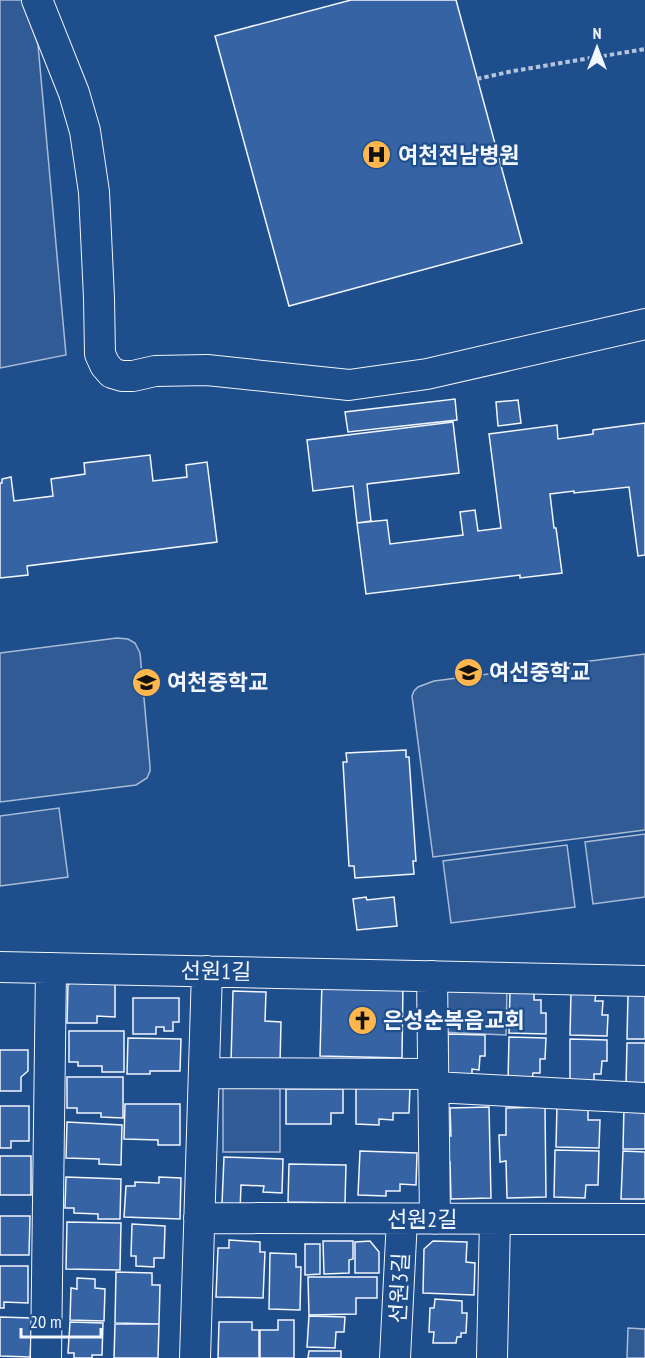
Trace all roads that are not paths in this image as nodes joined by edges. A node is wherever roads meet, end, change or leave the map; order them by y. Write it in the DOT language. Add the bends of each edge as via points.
graph roads {
  1 [pos="37,0"];
  2 [pos="645,324"];
  3 [pos="0,967"];
  4 [pos="51,968"];
  5 [pos="207,971"];
  6 [pos="432,976"];
  7 [pos="645,981"];
  8 [pos="204,1073"];
  9 [pos="434,1081"];
  10 [pos="645,1098"];
  11 [pos="199,1218"];
  12 [pos="402,1218"];
  13 [pos="435,1218"];
  14 [pos="495,1219"];
  15 [pos="645,1219"];
  16 [pos="46,1358"];
  17 [pos="195,1358"];
  18 [pos="395,1358"];
  19 [pos="492,1358"];
  1 -- 2 [label="street" via="85,131 94,192 100,354 112,373 133,376 155,371 207,370 349,385 427,374"];
  3 -- 4 [label="street, 선원1길"];
  4 -- 5 [label="street, 선원1길"];
  4 -- 16 [label="street"];
  5 -- 6 [label="street, 선원1길"];
  5 -- 8 [label="street"];
  6 -- 7 [label="street, 선원1길"];
  6 -- 9 [label="street"];
  8 -- 9 [label="street"];
  8 -- 11 [label="street"];
  9 -- 10 [label="street"];
  9 -- 13 [label="street"];
  11 -- 12 [label="street, 선원2길"];
  11 -- 17 [label="street"];
  12 -- 13 [label="street, 선원2길"];
  12 -- 18 [label="street, 선원3길"];
  13 -- 14 [label="street, 선원2길"];
  14 -- 15 [label="street, 선원2길"];
  14 -- 19 [label="street"];
}
